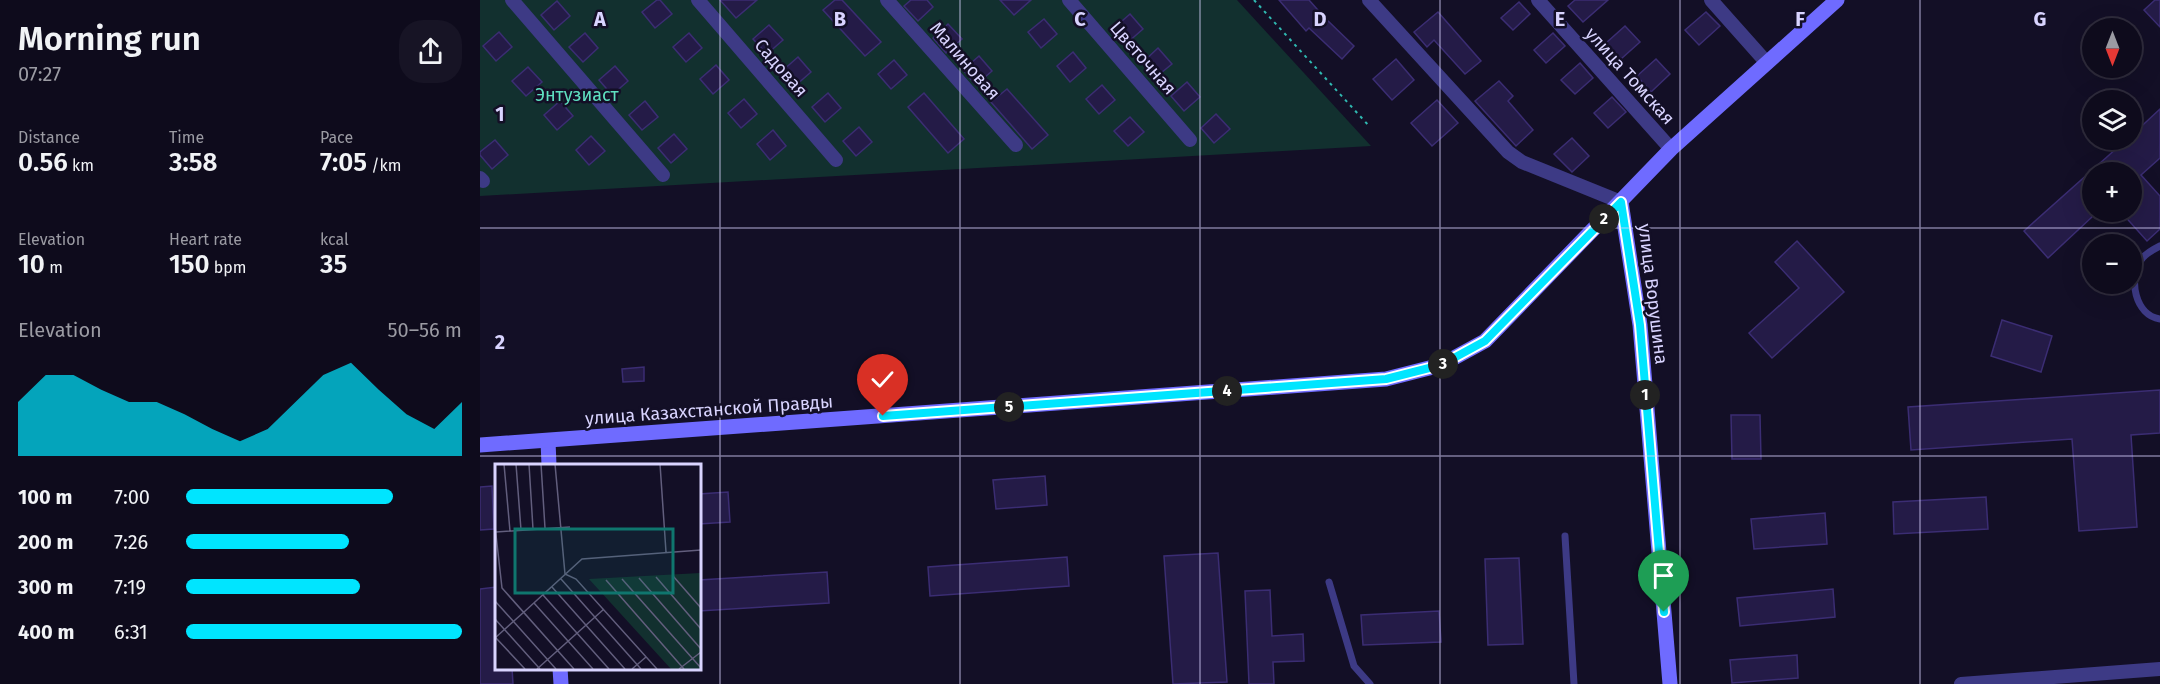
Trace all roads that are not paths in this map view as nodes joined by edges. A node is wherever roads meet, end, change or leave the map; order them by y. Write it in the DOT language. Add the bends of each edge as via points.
graph roads {
  1 [pos="512,0"];
  2 [pos="698,0"];
  3 [pos="887,0"];
  4 [pos="1069,0"];
  5 [pos="1369,0"];
  6 [pos="1538,0"];
  7 [pos="1711,0"];
  8 [pos="1837,0"];
  9 [pos="1767,63"];
  10 [pos="1190,140"];
  11 [pos="1016,145"];
  12 [pos="1671,149"];
  13 [pos="836,160"];
  14 [pos="663,175"];
  15 [pos="1621,202"];
  16 [pos="2160,246"];
  17 [pos="2160,319"];
  18 [pos="548,441"];
  19 [pos="480,445"];
  20 [pos="549,464"];
  21 [pos="1564,536"];
  22 [pos="1329,582"];
  23 [pos="560,669"];
  24 [pos="2160,669"];
  25 [pos="2093,679"];
  26 [pos="561,684"];
  27 [pos="1370,684"];
  28 [pos="1574,684"];
  29 [pos="1670,684"];
  30 [pos="1961,684"];
  31 [pos="1967,684"];
  1 -- 14 [label="street"];
  2 -- 13 [label="street, Садовая"];
  3 -- 11 [label="street, Малиновая"];
  4 -- 10 [label="street, Цветочная"];
  5 -- 15 [label="street, улица Ворушина" via="1508,152 1522,162"];
  6 -- 12 [label="street, улица Томская"];
  7 -- 9 [label="street"];
  8 -- 9 [label="street, улица Казахстанской Правды"];
  9 -- 12 [label="street, улица Казахстанской Правды"];
  12 -- 15 [label="street, улица Казахстанской Правды"];
  15 -- 18 [label="street, улица Казахстанской Правды" via="1485,341 1441,365 1386,379"];
  15 -- 29 [label="street, улица Ворушина" via="1640,325"];
  16 -- 17 [label="lane" via="2141,260 2135,276 2137,299 2145,311"];
  18 -- 19 [label="street, улица Казахстанской Правды"];
  18 -- 20 [label="street"];
  21 -- 28 [label="lane"];
  22 -- 27 [label="lane" via="1354,666"];
  23 -- 26 [label="street"];
  24 -- 25 [label="street"];
  25 -- 31 [label="street"];
  30 -- 31 [label="street"];
}
